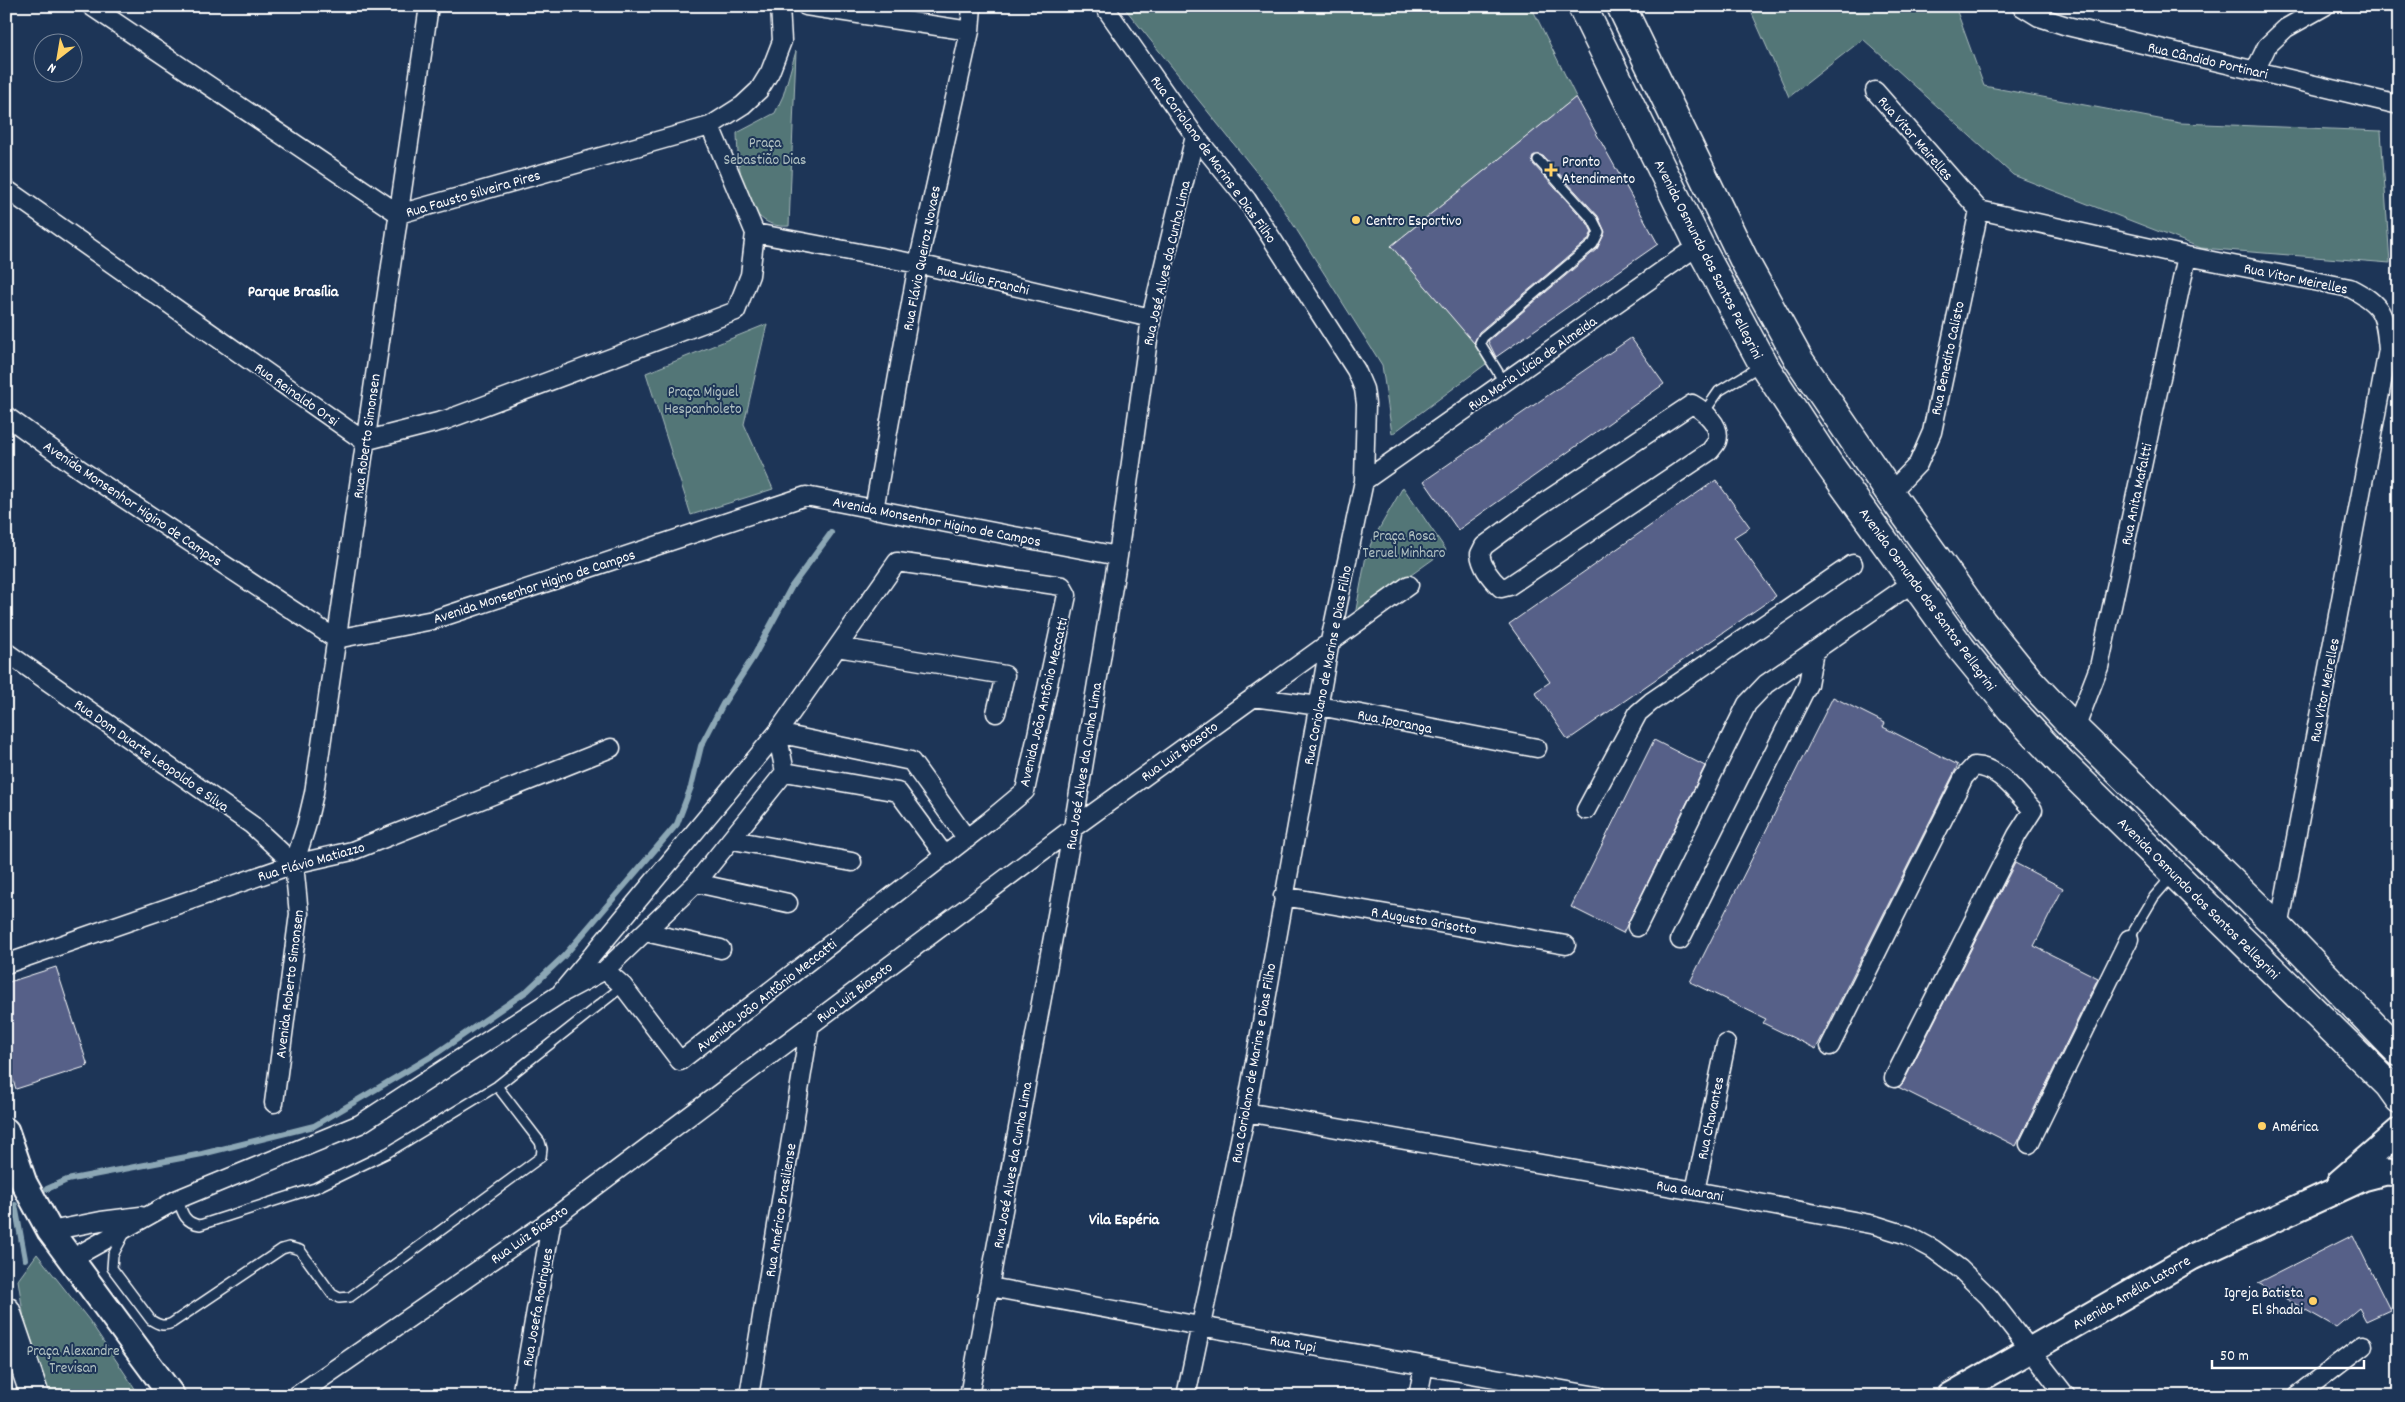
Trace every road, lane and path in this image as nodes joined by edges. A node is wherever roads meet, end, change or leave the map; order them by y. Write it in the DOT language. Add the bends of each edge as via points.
graph roads {
  1 [pos="90,6"];
  2 [pos="780,6"];
  3 [pos="806,6"];
  4 [pos="972,6"];
  5 [pos="1104,6"];
  6 [pos="1620,6"];
  7 [pos="2021,6"];
  8 [pos="2325,6"];
  9 [pos="430,7"];
  10 [pos="1584,10"];
  11 [pos="970,31"];
  12 [pos="1644,51"];
  13 [pos="2255,71"];
  14 [pos="1875,91"];
  15 [pos="2399,105"];
  16 [pos="710,126"];
  17 [pos="1195,136"];
  18 [pos="1538,160"];
  19 [pos="6,189"];
  20 [pos="1978,210"];
  21 [pos="399,214"];
  22 [pos="755,232"];
  23 [pos="1699,245"];
  24 [pos="2187,256"];
  25 [pos="918,264"];
  26 [pos="1151,318"];
  27 [pos="1763,364"];
  28 [pos="1504,382"];
  29 [pos="1705,411"];
  30 [pos="6,416"];
  31 [pos="364,441"];
  32 [pos="1364,481"];
  33 [pos="1890,493"];
  34 [pos="874,510"];
  35 [pos="1118,556"];
  36 [pos="1853,564"];
  37 [pos="1915,581"];
  38 [pos="1409,585"];
  39 [pos="336,639"];
  40 [pos="1330,641"];
  41 [pos="837,647"];
  42 [pos="1814,651"];
  43 [pos="6,652"];
  44 [pos="1253,697"];
  45 [pos="1318,706"];
  46 [pos="996,712"];
  47 [pos="2075,729"];
  48 [pos="776,733"];
  49 [pos="611,748"];
  50 [pos="1537,748"];
  51 [pos="785,772"];
  52 [pos="1586,810"];
  53 [pos="1073,828"];
  54 [pos="967,839"];
  55 [pos="733,840"];
  56 [pos="945,856"];
  57 [pos="852,862"];
  58 [pos="294,864"];
  59 [pos="2175,873"];
  60 [pos="696,883"];
  61 [pos="1283,896"];
  62 [pos="788,903"];
  63 [pos="1637,927"];
  64 [pos="2228,928"];
  65 [pos="2279,928"];
  66 [pos="645,932"];
  67 [pos="2128,938"];
  68 [pos="1680,940"];
  69 [pos="1566,945"];
  70 [pos="721,950"];
  71 [pos="6,964"];
  72 [pos="605,970"];
  73 [pos="623,986"];
  74 [pos="560,994"];
  75 [pos="810,1024"];
  76 [pos="1726,1044"];
  77 [pos="1830,1046"];
  78 [pos="2399,1052"];
  79 [pos="1894,1078"];
  80 [pos="497,1086"];
  81 [pos="2399,1099"];
  82 [pos="274,1103"];
  83 [pos="1246,1112"];
  84 [pos="6,1131"];
  85 [pos="2399,1131"];
  86 [pos="2029,1144"];
  87 [pos="2399,1174"];
  88 [pos="1695,1191"];
  89 [pos="178,1199"];
  90 [pos="2318,1200"];
  91 [pos="149,1215"];
  92 [pos="552,1218"];
  93 [pos="129,1226"];
  94 [pos="50,1231"];
  95 [pos="71,1259"];
  96 [pos="990,1287"];
  97 [pos="6,1311"];
  98 [pos="1200,1326"];
  99 [pos="2363,1345"];
  100 [pos="2031,1350"];
  101 [pos="1424,1366"];
  102 [pos="35,1396"];
  103 [pos="172,1396"];
  104 [pos="296,1396"];
  105 [pos="521,1396"];
  106 [pos="749,1396"];
  107 [pos="969,1396"];
  108 [pos="1186,1396"];
  109 [pos="1418,1396"];
  110 [pos="1597,1396"];
  111 [pos="1950,1396"];
  112 [pos="2066,1396"];
  113 [pos="2297,1396"];
  1 -- 21 [label="street, Rua Fausto Silveira Pires"];
  2 -- 16 [label="street, Rua Fausto Silveira Pires" via="782,40 770,72 759,90 743,105"];
  3 -- 11 [label="street"];
  4 -- 11 [label="street, Rua Flávio Queiroz Novaes"];
  5 -- 17 [label="street, Rua Coriolano de Marins e Dias Filho"];
  6 -- 12 [label="main road, Avenida Osmundo dos Santos Pellegrini"];
  7 -- 13 [label="street, Rua Cândido Portinari" via="2067,26"];
  8 -- 13 [label="street" via="2286,28 2267,46"];
  9 -- 21 [label="street, Rua Roberto Simonsen"];
  10 -- 12 [label="main road" via="1606,12"];
  10 -- 23 [label="main road, Avenida Osmundo dos Santos Pellegrini"];
  11 -- 25 [label="street, Rua Flávio Queiroz Novaes"];
  12 -- 33 [label="main road, Avenida Osmundo dos Santos Pellegrini" via="1771,310 1799,360"];
  13 -- 15 [label="street, Rua Cândido Portinari"];
  14 -- 20 [label="street, Rua Vitor Meirelles"];
  16 -- 21 [label="street, Rua Fausto Silveira Pires"];
  16 -- 22 [label="street"];
  17 -- 26 [label="street, Rua José Alves da Cunha Lima"];
  17 -- 32 [label="street, Rua Coriolano de Marins e Dias Filho" via="1247,200 1356,370 1366,404"];
  18 -- 28 [label="lane" via="1593,220 1599,232 1594,244 1483,337 1480,343"];
  19 -- 31 [label="street, Rua Reinaldo Orsi"];
  20 -- 24 [label="street, Rua Vitor Meirelles"];
  20 -- 33 [label="street, Rua Benedito Calisto" via="1932,432 1918,464"];
  21 -- 31 [label="street, Rua Roberto Simonsen"];
  22 -- 25 [label="street, Rua Júlio Franchi"];
  22 -- 31 [label="street" via="750,275 736,311 446,420"];
  23 -- 27 [label="main road, Avenida Osmundo dos Santos Pellegrini"];
  23 -- 28 [label="street, Rua Maria Lúcia de Almeida"];
  24 -- 47 [label="street, Rua Anita Mafaltti" via="2099,667"];
  24 -- 65 [label="street, Rua Vitor Meirelles" via="2350,288 2372,300 2386,323 2388,350"];
  25 -- 26 [label="street, Rua Júlio Franchi"];
  25 -- 34 [label="street, Rua Flávio Queiroz Novaes"];
  26 -- 35 [label="street, Rua José Alves da Cunha Lima"];
  27 -- 29 [label="lane" via="1719,391"];
  27 -- 37 [label="main road, Avenida Osmundo dos Santos Pellegrini" via="1828,463"];
  28 -- 32 [label="street, Rua Maria Lúcia de Almeida"];
  29 -- 29 [label="street" via="1692,404 1484,546 1480,554 1482,564 1495,582 1501,588 1509,586 1710,451 1717,441 1716,429"];
  30 -- 39 [label="street, Avenida Monsenhor Higino de Campos" via="81,470"];
  31 -- 39 [label="street, Rua Roberto Simonsen"];
  32 -- 40 [label="street, Rua Coriolano de Marins e Dias Filho"];
  33 -- 47 [label="main road, Avenida Osmundo dos Santos Pellegrini" via="1982,622 2028,679"];
  34 -- 35 [label="street, Avenida Monsenhor Higino de Campos"];
  34 -- 39 [label="street, Avenida Monsenhor Higino de Campos" via="806,496 433,620"];
  35 -- 53 [label="street, Rua José Alves da Cunha Lima"];
  36 -- 52 [label="street" via="1638,713"];
  37 -- 42 [label="street"];
  37 -- 59 [label="main road, Avenida Osmundo dos Santos Pellegrini" via="1961,648 2011,709"];
  38 -- 40 [label="street, Rua Luiz Biasoto"];
  39 -- 58 [label="street, Rua Roberto Simonsen" via="314,793"];
  40 -- 44 [label="street, Rua Luiz Biasoto"];
  40 -- 45 [label="street, Rua Coriolano de Marins e Dias Filho"];
  41 -- 46 [label="street" via="1006,675"];
  41 -- 48 [label="street, Avenida João Antônio Meccatti"];
  41 -- 54 [label="street, Avenida João Antônio Meccatti" via="897,562 1062,586 1067,595 1025,791"];
  42 -- 63 [label="street" via="1766,684 1747,704"];
  42 -- 68 [label="street" via="1808,684"];
  43 -- 58 [label="street, Rua Dom Duarte Leopoldo e Silva" via="252,825"];
  44 -- 45 [label="street, Rua Iporanga"];
  44 -- 53 [label="street, Rua Luiz Biasoto"];
  45 -- 50 [label="street, Rua Iporanga"];
  45 -- 61 [label="street, Rua Coriolano de Marins e Dias Filho"];
  47 -- 65 [label="main road, Avenida Osmundo dos Santos Pellegrini"];
  48 -- 51 [label="street"];
  48 -- 54 [label="street" via="911,761"];
  48 -- 74 [label="street, Avenida João Antônio Meccatti"];
  49 -- 58 [label="street, Rua Flávio Matiazzo" via="352,851"];
  51 -- 55 [label="street"];
  51 -- 56 [label="street" via="898,792"];
  53 -- 75 [label="street, Rua Luiz Biasoto"];
  53 -- 96 [label="street, Rua José Alves da Cunha Lima"];
  54 -- 56 [label="street, Avenida João Antônio Meccatti"];
  55 -- 57 [label="street"];
  55 -- 60 [label="street"];
  56 -- 73 [label="street, Avenida João Antônio Meccatti" via="680,1061"];
  58 -- 71 [label="street, Rua Flávio Matiazzo"];
  58 -- 82 [label="street, Avenida Roberto Simonsen" via="299,914"];
  59 -- 64 [label="main road, Avenida Osmundo dos Santos Pellegrini"];
  59 -- 67 [label="lane" via="2154,897"];
  60 -- 62 [label="street"];
  60 -- 66 [label="street"];
  61 -- 69 [label="street, R Augusto Grisotto"];
  61 -- 83 [label="street, Rua Coriolano de Marins e Dias Filho"];
  64 -- 65 [label="main road" via="2256,933"];
  64 -- 81 [label="main road, Avenida Osmundo dos Santos Pellegrini" via="2389,1085"];
  65 -- 78 [label="main road, Avenida Osmundo dos Santos Pellegrini"];
  66 -- 70 [label="street"];
  66 -- 72 [label="street"];
  67 -- 86 [label="street"];
  72 -- 73 [label="street, Avenida João Antônio Meccatti"];
  72 -- 74 [label="street"];
  73 -- 80 [label="lane"];
  74 -- 89 [label="street" via="360,1124"];
  75 -- 92 [label="street, Rua Luiz Biasoto"];
  75 -- 106 [label="street, Rua Américo Brasiliense"];
  76 -- 88 [label="street, Rua Chavantes"];
  77 -- 79 [label="street" via="1964,777 1974,766 1992,770 2032,810 2016,835"];
  80 -- 89 [label="lane" via="387,1153 315,1188 200,1225 186,1220"];
  80 -- 93 [label="lane" via="540,1142 541,1157 350,1297 339,1298 332,1294 300,1250 289,1246 172,1323 159,1325 151,1320 112,1268 113,1255"];
  83 -- 88 [label="street, Rua Guarani"];
  83 -- 98 [label="street, Rua Coriolano de Marins e Dias Filho"];
  84 -- 94 [label="main road" via="24,1183"];
  85 -- 90 [label="main road, Avenida Amélia Latorre"];
  87 -- 90 [label="main road, Avenida Amélia Latorre" via="2386,1172 2363,1178"];
  88 -- 100 [label="street, Rua Guarani" via="1874,1225 1906,1235 1934,1249 1960,1268 1989,1297"];
  89 -- 91 [label="street"];
  90 -- 100 [label="main road, Avenida Amélia Latorre" via="2192,1257"];
  91 -- 93 [label="street"];
  91 -- 94 [label="street"];
  92 -- 104 [label="street, Rua Luiz Biasoto"];
  92 -- 105 [label="street, Rua Josefa Rodrigues"];
  93 -- 95 [label="street"];
  94 -- 95 [label="main road"];
  95 -- 103 [label="main road"];
  96 -- 98 [label="street, Rua Tupi"];
  96 -- 107 [label="street, Rua José Alves da Cunha Lima"];
  97 -- 102 [label="main road"];
  98 -- 101 [label="street, Rua Tupi"];
  98 -- 108 [label="street, Rua Coriolano de Marins e Dias Filho"];
  99 -- 113 [label="street"];
  100 -- 111 [label="main road, Avenida Amélia Latorre"];
  100 -- 112 [label="street, Rua Guarani"];
  101 -- 109 [label="street"];
  101 -- 110 [label="street, Rua Tupi"];
}
